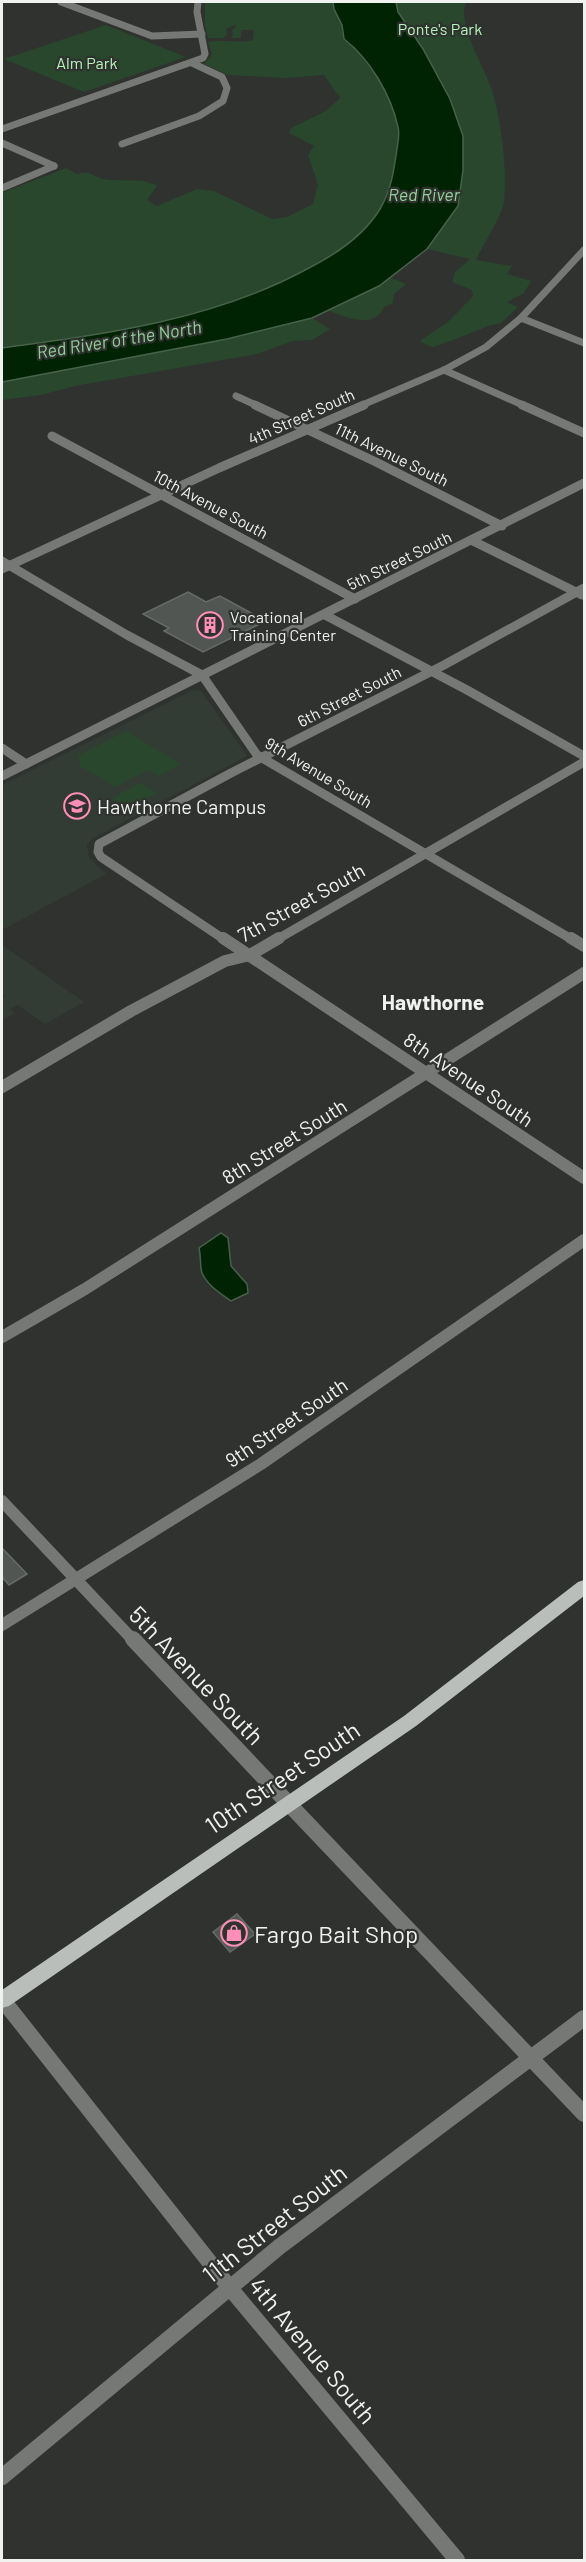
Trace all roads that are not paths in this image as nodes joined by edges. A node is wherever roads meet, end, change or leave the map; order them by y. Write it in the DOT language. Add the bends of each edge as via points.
graph roads {
  1 [pos="61,2"];
  2 [pos="198,2"];
  3 [pos="202,34"];
  4 [pos="192,63"];
  5 [pos="2,129"];
  6 [pos="2,143"];
  7 [pos="122,144"];
  8 [pos="2,188"];
  9 [pos="585,250"];
  10 [pos="521,318"];
  11 [pos="585,343"];
  12 [pos="444,370"];
  13 [pos="236,396"];
  14 [pos="307,429"];
  15 [pos="585,433"];
  16 [pos="52,436"];
  17 [pos="585,483"];
  18 [pos="162,495"];
  19 [pos="502,526"];
  20 [pos="473,541"];
  21 [pos="4,565"];
  22 [pos="582,593"];
  23 [pos="355,599"];
  24 [pos="324,615"];
  25 [pos="432,671"];
  26 [pos="202,675"];
  27 [pos="2,748"];
  28 [pos="585,756"];
  29 [pos="261,757"];
  30 [pos="585,762"];
  31 [pos="26,764"];
  32 [pos="2,776"];
  33 [pos="98,848"];
  34 [pos="425,852"];
  35 [pos="585,946"];
  36 [pos="250,955"];
  37 [pos="585,973"];
  38 [pos="426,1073"];
  39 [pos="2,1087"];
  40 [pos="585,1178"];
  41 [pos="585,1240"];
  42 [pos="2,1337"];
  43 [pos="2,1501"];
  44 [pos="75,1580"];
  45 [pos="585,1587"];
  46 [pos="2,1625"];
  47 [pos="288,1803"];
  48 [pos="2,2000"];
  49 [pos="585,2018"];
  50 [pos="531,2059"];
  51 [pos="585,2114"];
  52 [pos="230,2288"];
  53 [pos="2,2477"];
  54 [pos="457,2560"];
  1 -- 3 [label="street" via="152,36"];
  2 -- 3 [label="street"];
  3 -- 4 [label="street" via="206,54"];
  4 -- 5 [label="street"];
  4 -- 7 [label="street" via="222,77 227,88 224,101 199,116"];
  6 -- 8 [label="street" via="54,166"];
  9 -- 10 [label="street, 4th Street South"];
  10 -- 11 [label="street"];
  10 -- 12 [label="street, 4th Street South" via="486,347"];
  12 -- 14 [label="street, 4th Street South"];
  12 -- 15 [label="street"];
  13 -- 14 [label="street, 11th Avenue South"];
  14 -- 18 [label="street, 4th Street South"];
  14 -- 19 [label="street, 11th Avenue South"];
  16 -- 18 [label="street, 10th Avenue South"];
  17 -- 19 [label="street, 5th Street South"];
  18 -- 21 [label="street, 4th Street South"];
  18 -- 23 [label="street, 10th Avenue South"];
  19 -- 20 [label="street, 5th Street South"];
  20 -- 22 [label="street"];
  20 -- 23 [label="street, 5th Street South"];
  21 -- 26 [label="street, 9th Avenue South"];
  22 -- 25 [label="street, 6th Street South"];
  23 -- 24 [label="street, 5th Street South"];
  24 -- 25 [label="street"];
  24 -- 26 [label="street, 5th Street South"];
  25 -- 28 [label="street"];
  25 -- 29 [label="street, 6th Street South"];
  26 -- 29 [label="street, 9th Avenue South"];
  26 -- 31 [label="street, 5th Street South"];
  27 -- 31 [label="street"];
  29 -- 33 [label="street, 6th Street South" via="103,841"];
  29 -- 34 [label="street, 9th Avenue South"];
  30 -- 34 [label="street, 7th Street South"];
  31 -- 32 [label="street, 5th Street South"];
  33 -- 36 [label="street, 8th Avenue South" via="101,857"];
  34 -- 35 [label="street, 9th Avenue South"];
  34 -- 36 [label="street, 7th Street South"];
  36 -- 38 [label="street, 8th Avenue South"];
  36 -- 39 [label="street, 7th Street South" via="225,961 140,1006"];
  37 -- 38 [label="street, 8th Street South"];
  38 -- 40 [label="street, 8th Avenue South"];
  38 -- 42 [label="street, 8th Street South" via="85,1289"];
  41 -- 44 [label="street, 9th Street South" via="261,1464"];
  43 -- 44 [label="street, 5th Avenue South"];
  44 -- 46 [label="street, 9th Street South"];
  44 -- 47 [label="street, 5th Avenue South"];
  45 -- 47 [label="main road, 10th Street South" via="410,1721"];
  47 -- 48 [label="main road, 10th Street South"];
  47 -- 50 [label="street, 5th Avenue South"];
  48 -- 52 [label="street, 4th Avenue South"];
  49 -- 50 [label="street, 11th Street South"];
  50 -- 51 [label="street, 5th Avenue South"];
  50 -- 52 [label="street, 11th Street South"];
  52 -- 53 [label="street, 11th Street South"];
  52 -- 54 [label="street, 4th Avenue South"];
}
